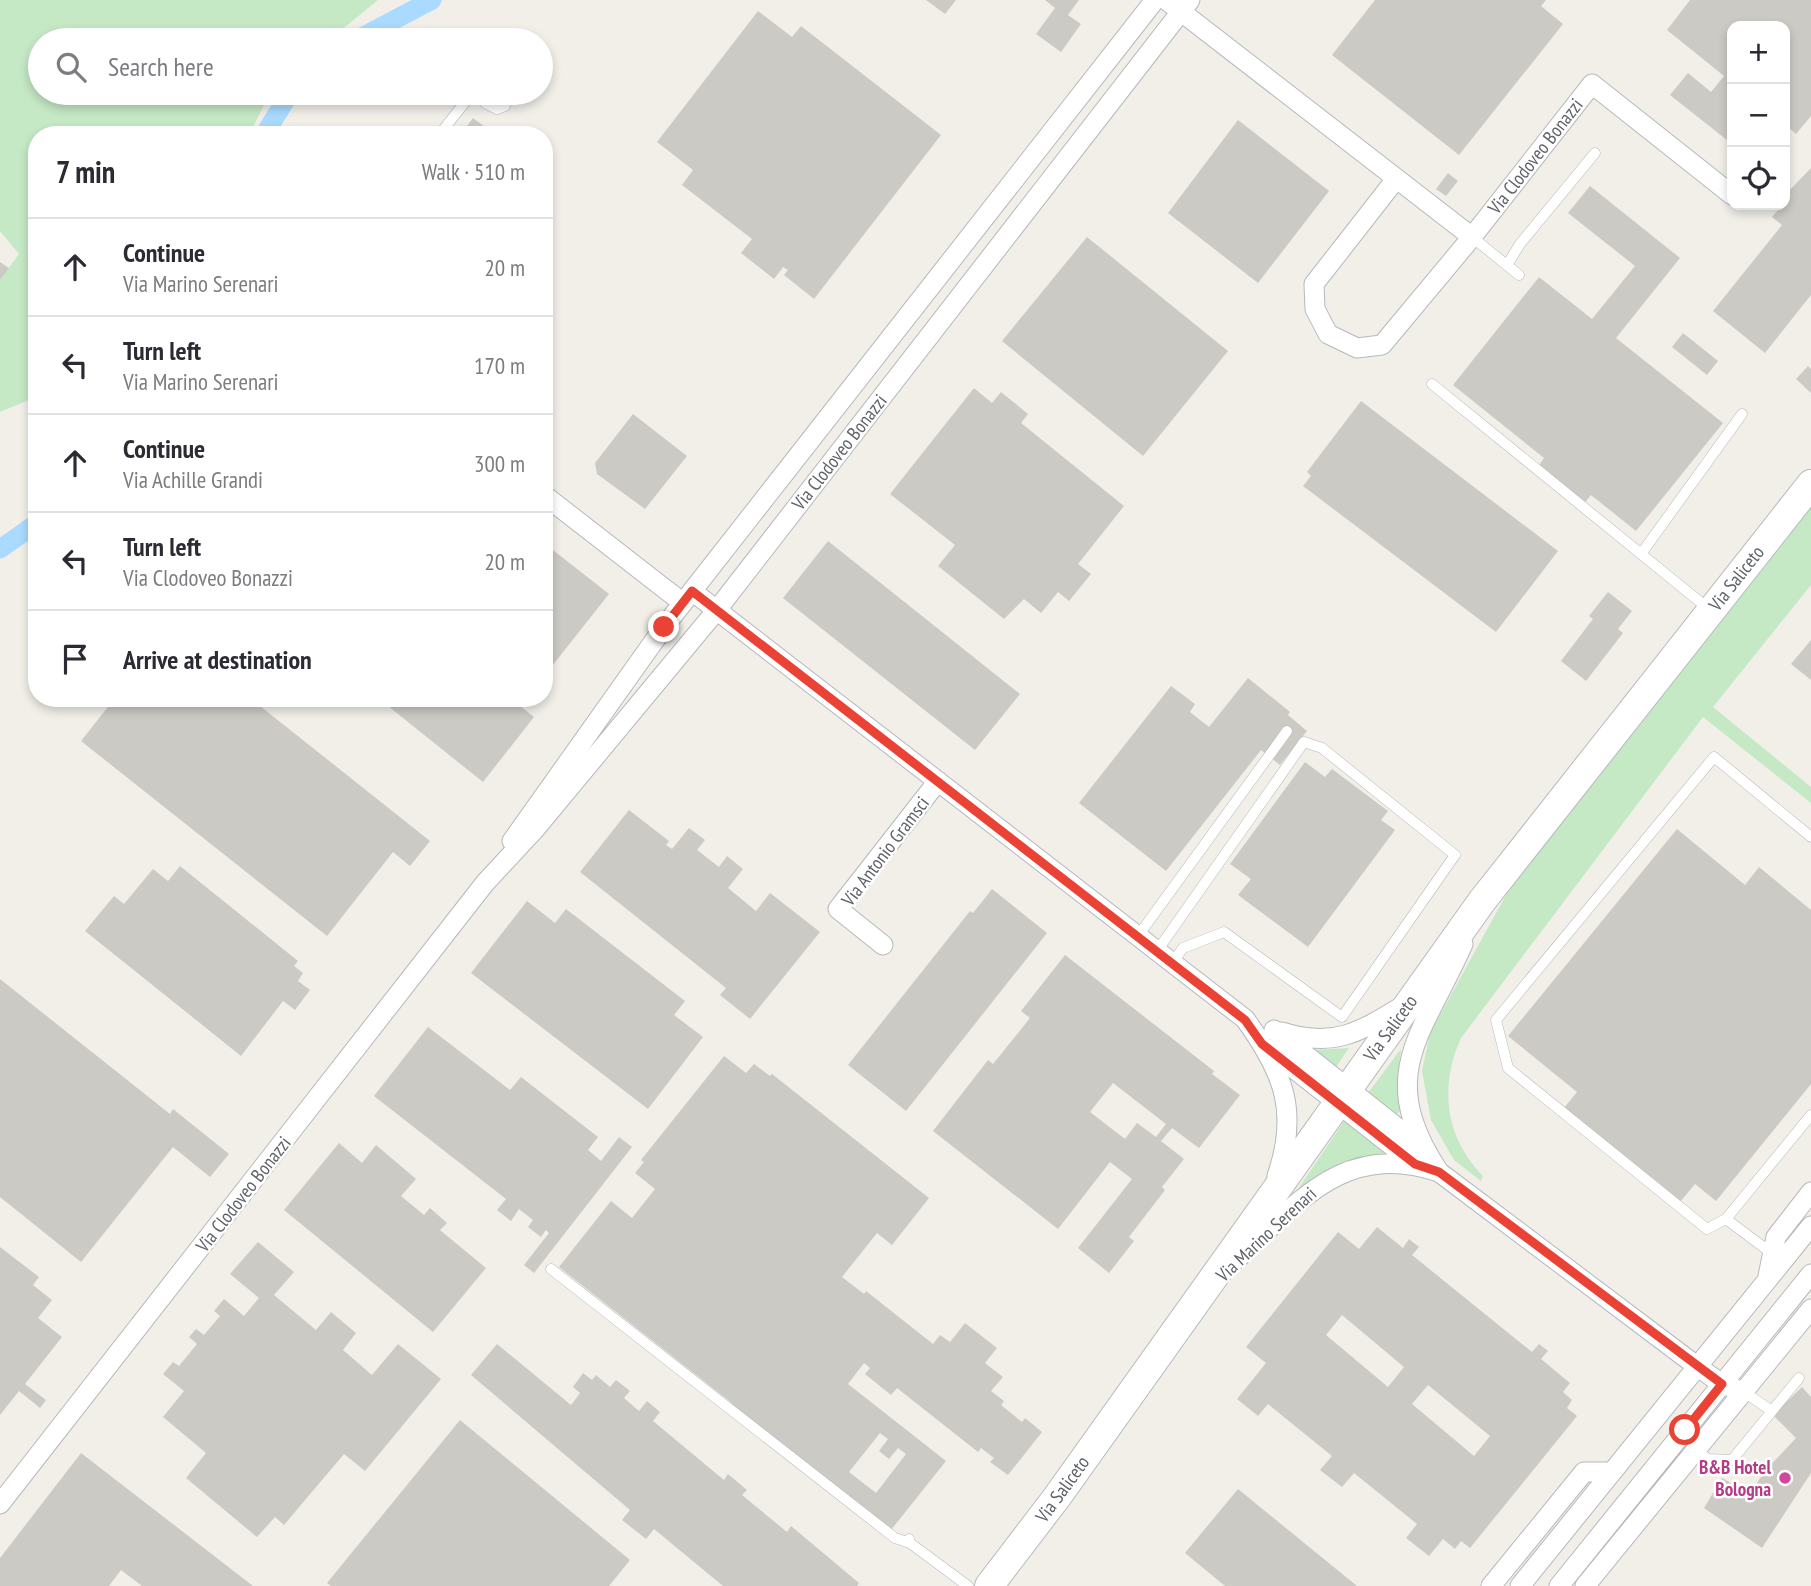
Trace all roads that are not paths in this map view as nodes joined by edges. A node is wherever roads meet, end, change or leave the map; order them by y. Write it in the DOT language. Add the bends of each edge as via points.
graph roads {
  1 [pos="1156,0"];
  2 [pos="1179,4"];
  3 [pos="463,105"];
  4 [pos="446,126"];
  5 [pos="1595,153"];
  6 [pos="1396,178"];
  7 [pos="1727,191"];
  8 [pos="1472,237"];
  9 [pos="1507,265"];
  10 [pos="1519,275"];
  11 [pos="1432,384"];
  12 [pos="1742,414"];
  13 [pos="1811,484"];
  14 [pos="553,501"];
  15 [pos="1641,554"];
  16 [pos="688,597"];
  17 [pos="1711,610"];
  18 [pos="716,611"];
  19 [pos="1287,731"];
  20 [pos="938,781"];
  21 [pos="1811,837"];
  22 [pos="485,883"];
  23 [pos="1482,901"];
  24 [pos="1138,936"];
  25 [pos="883,945"];
  26 [pos="1157,951"];
  27 [pos="1172,963"];
  28 [pos="1409,1002"];
  29 [pos="1268,1037"];
  30 [pos="1343,1094"];
  31 [pos="1811,1115"];
  32 [pos="1419,1156"];
  33 [pos="1811,1192"];
  34 [pos="1270,1196"];
  35 [pos="1726,1219"];
  36 [pos="1811,1226"];
  37 [pos="1778,1258"];
  38 [pos="551,1269"];
  39 [pos="1811,1274"];
  40 [pos="1201,1294"];
  41 [pos="1811,1309"];
  42 [pos="1698,1367"];
  43 [pos="1799,1378"];
  44 [pos="1722,1384"];
  45 [pos="1744,1392"];
  46 [pos="1772,1411"];
  47 [pos="1696,1450"];
  48 [pos="1612,1472"];
  49 [pos="1642,1483"];
  50 [pos="1658,1496"];
  51 [pos="0,1504"];
  52 [pos="1519,1551"];
  53 [pos="1536,1566"];
  54 [pos="968,1586"];
  55 [pos="989,1586"];
  56 [pos="1491,1586"];
  57 [pos="1520,1586"];
  58 [pos="1559,1586"];
  59 [pos="1585,1586"];
  1 -- 16 [label="street, Via Clodoveo Bonazzi"];
  2 -- 6 [label="street, Via Clodoveo Bonazzi"];
  2 -- 18 [label="street, Via Clodoveo Bonazzi"];
  3 -- 4 [label="lane"];
  5 -- 9 [label="lane"];
  6 -- 8 [label="street, Via Clodoveo Bonazzi"];
  6 -- 8 [label="street, Via Clodoveo Bonazzi" via="1314,284 1315,309 1328,334 1357,348 1382,345"];
  7 -- 8 [label="street, Via Clodoveo Bonazzi" via="1592,84"];
  8 -- 9 [label="lane"];
  9 -- 10 [label="lane"];
  11 -- 15 [label="lane"];
  12 -- 15 [label="lane"];
  13 -- 17 [label="main road, Via Saliceto"];
  14 -- 16 [label="street"];
  15 -- 17 [label="lane"];
  16 -- 18 [label="street"];
  16 -- 22 [label="street, Via Clodoveo Bonazzi" via="526,819"];
  17 -- 23 [label="main road, Via Saliceto"];
  18 -- 20 [label="street"];
  18 -- 22 [label="street, Via Clodoveo Bonazzi"];
  19 -- 24 [label="lane"];
  20 -- 24 [label="street"];
  20 -- 25 [label="street, Via Antonio Gramsci" via="838,909"];
  21 -- 35 [label="lane" via="1714,757 1496,1020 1508,1068 1707,1229"];
  22 -- 51 [label="street, Via Clodoveo Bonazzi"];
  23 -- 28 [label="main road, Via Saliceto"];
  23 -- 32 [label="street" via="1407,1065 1407,1098"];
  24 -- 26 [label="street"];
  26 -- 27 [label="street"];
  26 -- 27 [label="lane" via="1304,742 1322,748 1455,855 1342,1017 1224,932 1183,948"];
  27 -- 29 [label="street"];
  28 -- 29 [label="street" via="1357,1034 1329,1040"];
  28 -- 30 [label="main road, Via Saliceto"];
  29 -- 30 [label="street"];
  29 -- 34 [label="street" via="1289,1120 1288,1145"];
  30 -- 32 [label="street"];
  30 -- 34 [label="main road, Via Saliceto"];
  31 -- 35 [label="lane"];
  32 -- 40 [label="street, Via Marino Serenari" via="1350,1169 1328,1178"];
  32 -- 42 [label="street"];
  33 -- 37 [label="street" via="1776,1237"];
  34 -- 40 [label="main road, Via Saliceto"];
  35 -- 37 [label="lane"];
  36 -- 37 [label="street"];
  37 -- 42 [label="street" via="1768,1280"];
  38 -- 54 [label="lane" via="895,1538 909,1539"];
  39 -- 44 [label="street"];
  40 -- 55 [label="main road, Via Saliceto"];
  41 -- 45 [label="street"];
  42 -- 44 [label="street"];
  42 -- 48 [label="street"];
  43 -- 46 [label="lane"];
  44 -- 45 [label="street"];
  44 -- 49 [label="street"];
  45 -- 46 [label="lane"];
  45 -- 47 [label="street"];
  46 -- 47 [label="lane" via="1732,1460 1708,1459"];
  47 -- 50 [label="street"];
  48 -- 52 [label="street" via="1584,1472"];
  48 -- 53 [label="street"];
  49 -- 50 [label="street"];
  49 -- 58 [label="street"];
  50 -- 59 [label="street"];
  52 -- 53 [label="street"];
  52 -- 56 [label="street"];
  53 -- 57 [label="street"];
}
